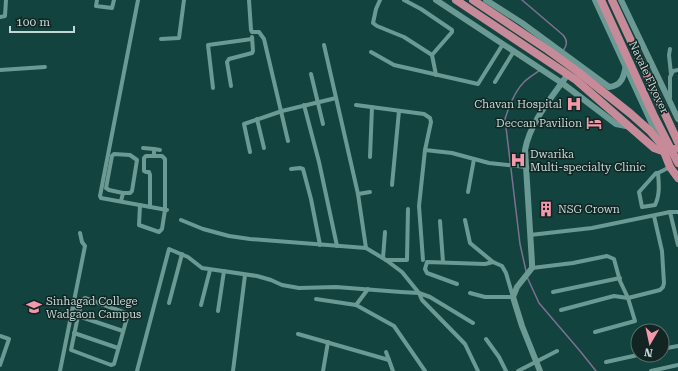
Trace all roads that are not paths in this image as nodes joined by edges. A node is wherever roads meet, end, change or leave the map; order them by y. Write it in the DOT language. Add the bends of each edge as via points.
graph roads {
  1 [pos="6,0"];
  2 [pos="97,0"];
  3 [pos="114,0"];
  4 [pos="138,0"];
  5 [pos="184,0"];
  6 [pos="249,0"];
  7 [pos="380,0"];
  8 [pos="404,0"];
  9 [pos="436,0"];
  10 [pos="456,0"];
  11 [pos="473,0"];
  12 [pos="486,0"];
  13 [pos="596,0"];
  14 [pos="601,0"];
  15 [pos="612,0"];
  16 [pos="621,0"];
  17 [pos="0,17"];
  18 [pos="252,32"];
  19 [pos="161,39"];
  20 [pos="252,39"];
  21 [pos="503,44"];
  22 [pos="324,45"];
  23 [pos="549,48"];
  24 [pos="670,49"];
  25 [pos="514,51"];
  26 [pos="371,52"];
  27 [pos="432,55"];
  28 [pos="563,62"];
  29 [pos="626,66"];
  30 [pos="45,67"];
  31 [pos="578,68"];
  32 [pos="0,70"];
  33 [pos="678,70"];
  34 [pos="311,74"];
  35 [pos="568,74"];
  36 [pos="671,74"];
  37 [pos="436,75"];
  38 [pos="559,81"];
  39 [pos="495,82"];
  40 [pos="230,86"];
  41 [pos="213,88"];
  42 [pos="336,98"];
  43 [pos="670,101"];
  44 [pos="317,102"];
  45 [pos="304,105"];
  46 [pos="356,106"];
  47 [pos="372,107"];
  48 [pos="282,111"];
  49 [pos="399,111"];
  50 [pos="677,118"];
  51 [pos="257,119"];
  52 [pos="323,124"];
  53 [pos="653,126"];
  54 [pos="631,127"];
  55 [pos="678,138"];
  56 [pos="288,141"];
  57 [pos="678,142"];
  58 [pos="661,144"];
  59 [pos="143,148"];
  60 [pos="264,148"];
  61 [pos="678,148"];
  62 [pos="154,149"];
  63 [pos="160,150"];
  64 [pos="425,150"];
  65 [pos="250,152"];
  66 [pos="665,152"];
  67 [pos="154,156"];
  68 [pos="370,157"];
  69 [pos="474,159"];
  70 [pos="678,160"];
  71 [pos="672,164"];
  72 [pos="526,166"];
  73 [pos="291,169"];
  74 [pos="658,174"];
  75 [pos="678,178"];
  76 [pos="392,185"];
  77 [pos="370,192"];
  78 [pos="468,192"];
  79 [pos="123,193"];
  80 [pos="358,194"];
  81 [pos="121,201"];
  82 [pos="140,205"];
  83 [pos="150,206"];
  84 [pos="408,209"];
  85 [pos="166,210"];
  86 [pos="670,212"];
  87 [pos="678,212"];
  88 [pos="654,216"];
  89 [pos="181,220"];
  90 [pos="465,220"];
  91 [pos="440,221"];
  92 [pos="385,232"];
  93 [pos="80,233"];
  94 [pos="530,235"];
  95 [pos="320,245"];
  96 [pos="678,245"];
  97 [pos="337,246"];
  98 [pos="366,248"];
  99 [pos="182,254"];
  100 [pos="384,259"];
  101 [pos="423,260"];
  102 [pos="443,262"];
  103 [pos="493,262"];
  104 [pos="531,269"];
  105 [pos="210,270"];
  106 [pos="224,271"];
  107 [pos="246,275"];
  108 [pos="620,278"];
  109 [pos="457,284"];
  110 [pos="368,289"];
  111 [pos="553,292"];
  112 [pos="418,293"];
  113 [pos="470,293"];
  114 [pos="513,297"];
  115 [pos="628,298"];
  116 [pos="316,299"];
  117 [pos="169,303"];
  118 [pos="201,305"];
  119 [pos="73,306"];
  120 [pos="356,306"];
  121 [pos="80,309"];
  122 [pos="561,310"];
  123 [pos="218,311"];
  124 [pos="78,316"];
  125 [pos="473,323"];
  126 [pos="123,331"];
  127 [pos="595,332"];
  128 [pos="74,333"];
  129 [pos="298,334"];
  130 [pos="0,336"];
  131 [pos="486,339"];
  132 [pos="328,342"];
  133 [pos="118,348"];
  134 [pos="386,352"];
  135 [pos="557,352"];
  136 [pos="630,357"];
  137 [pos="389,360"];
  138 [pos="537,362"];
  139 [pos="606,362"];
  140 [pos="0,363"];
  141 [pos="678,365"];
  142 [pos="60,371"];
  143 [pos="137,371"];
  144 [pos="233,371"];
  145 [pos="323,371"];
  146 [pos="393,371"];
  147 [pos="424,371"];
  148 [pos="478,371"];
  149 [pos="506,371"];
  150 [pos="518,371"];
  151 [pos="540,371"];
  152 [pos="651,371"];
  1 -- 17 [label="street" via="4,16"];
  2 -- 3 [label="street" via="96,6 112,8"];
  4 -- 81 [label="street" via="100,196"];
  5 -- 19 [label="street" via="179,38"];
  6 -- 18 [label="street"];
  7 -- 27 [label="street" via="372,20 374,24 404,37"];
  8 -- 27 [label="street" via="452,30"];
  9 -- 21 [label="street"];
  10 -- 28 [label="highway" via="542,56"];
  11 -- 23 [label="highway"];
  12 -- 23 [label="street" via="522,24"];
  13 -- 29 [label="street"];
  14 -- 71 [label="highway, Navale Flyover" via="653,114"];
  15 -- 57 [label="highway, Navale Flyover"];
  16 -- 43 [label="street"];
  18 -- 20 [label="street"];
  18 -- 48 [label="street" via="259,32 264,39"];
  20 -- 40 [label="street" via="252,53 229,59 227,62"];
  20 -- 41 [label="street" via="208,45"];
  21 -- 25 [label="street"];
  21 -- 37 [label="street" via="478,84"];
  22 -- 42 [label="street"];
  23 -- 28 [label="highway"];
  24 -- 36 [label="street"];
  25 -- 38 [label="street"];
  25 -- 39 [label="street"];
  26 -- 37 [label="street" via="394,65"];
  27 -- 37 [label="street"];
  28 -- 31 [label="highway"];
  28 -- 35 [label="highway"];
  29 -- 31 [label="street" via="620,83 609,87"];
  29 -- 53 [label="street"];
  30 -- 32 [label="street"];
  31 -- 58 [label="highway" via="650,131"];
  33 -- 36 [label="street"];
  34 -- 44 [label="street"];
  35 -- 38 [label="street"];
  35 -- 54 [label="highway"];
  36 -- 43 [label="street"];
  38 -- 54 [label="street" via="616,124"];
  38 -- 72 [label="street" via="530,131 525,150"];
  42 -- 44 [label="street"];
  42 -- 80 [label="street"];
  43 -- 50 [label="street"];
  44 -- 45 [label="street"];
  44 -- 52 [label="street"];
  45 -- 48 [label="street"];
  45 -- 97 [label="street"];
  46 -- 47 [label="street"];
  47 -- 49 [label="street"];
  47 -- 68 [label="street"];
  48 -- 51 [label="street"];
  48 -- 56 [label="street"];
  49 -- 64 [label="street" via="424,114 430,118"];
  49 -- 76 [label="street"];
  50 -- 53 [label="street"];
  51 -- 60 [label="street"];
  51 -- 65 [label="street" via="244,124"];
  53 -- 58 [label="street"];
  54 -- 66 [label="highway" via="654,148"];
  55 -- 58 [label="highway"];
  58 -- 66 [label="highway"];
  59 -- 62 [label="street"];
  61 -- 66 [label="highway"];
  62 -- 63 [label="street"];
  62 -- 67 [label="street"];
  64 -- 69 [label="street"];
  64 -- 101 [label="street" via="418,206"];
  66 -- 71 [label="highway"];
  67 -- 83 [label="street" via="144,158 144,171 150,175"];
  67 -- 85 [label="street" via="164,156 165,159"];
  69 -- 72 [label="street"];
  69 -- 78 [label="street"];
  70 -- 71 [label="highway"];
  71 -- 74 [label="street"];
  71 -- 75 [label="highway"];
  72 -- 94 [label="street"];
  73 -- 95 [label="street" via="303,169"];
  74 -- 74 [label="street" via="658,200 655,205 642,207 639,192 656,173"];
  77 -- 80 [label="street"];
  79 -- 79 [label="street" via="130,194 132,191 137,160 130,155 114,154 106,188"];
  79 -- 81 [label="street"];
  80 -- 98 [label="street"];
  81 -- 82 [label="street"];
  82 -- 83 [label="street"];
  82 -- 85 [label="street" via="139,225 159,232"];
  83 -- 85 [label="street"];
  84 -- 100 [label="street" via="407,260"];
  86 -- 87 [label="street"];
  86 -- 88 [label="street"];
  86 -- 96 [label="street"];
  88 -- 94 [label="street" via="592,228"];
  88 -- 115 [label="street" via="662,251 663,287"];
  89 -- 95 [label="street" via="230,236"];
  90 -- 103 [label="street" via="470,243"];
  91 -- 102 [label="street"];
  92 -- 100 [label="street"];
  93 -- 119 [label="street" via="85,246"];
  94 -- 104 [label="street"];
  95 -- 97 [label="street"];
  97 -- 98 [label="street"];
  98 -- 100 [label="street"];
  99 -- 105 [label="street" via="197,265"];
  99 -- 117 [label="street"];
  99 -- 143 [label="street" via="169,249"];
  100 -- 112 [label="street" via="402,272"];
  102 -- 103 [label="street"];
  102 -- 109 [label="street" via="427,262 427,273"];
  103 -- 114 [label="street" via="502,266 506,273"];
  104 -- 108 [label="street" via="610,256 615,261"];
  104 -- 114 [label="street" via="517,287"];
  105 -- 106 [label="street"];
  105 -- 118 [label="street"];
  106 -- 107 [label="street"];
  106 -- 123 [label="street"];
  107 -- 110 [label="street" via="299,288"];
  107 -- 144 [label="street"];
  108 -- 111 [label="street"];
  108 -- 115 [label="street"];
  110 -- 112 [label="street"];
  110 -- 120 [label="street"];
  112 -- 125 [label="street" via="430,297"];
  112 -- 148 [label="street" via="465,344"];
  113 -- 114 [label="street" via="485,297"];
  114 -- 138 [label="street"];
  115 -- 122 [label="street" via="614,296"];
  115 -- 127 [label="street" via="635,321"];
  116 -- 120 [label="street"];
  119 -- 121 [label="street"];
  119 -- 142 [label="street"];
  120 -- 147 [label="street" via="394,326"];
  121 -- 124 [label="street"];
  121 -- 126 [label="street" via="85,298 126,313"];
  124 -- 126 [label="street"];
  124 -- 128 [label="street"];
  126 -- 133 [label="street"];
  128 -- 133 [label="street"];
  128 -- 133 [label="street" via="71,348 73,351 111,365 114,364"];
  129 -- 132 [label="street"];
  130 -- 140 [label="street" via="9,339"];
  131 -- 149 [label="street"];
  132 -- 137 [label="street"];
  132 -- 145 [label="street"];
  134 -- 137 [label="street"];
  135 -- 138 [label="street"];
  136 -- 139 [label="street"];
  137 -- 146 [label="street"];
  138 -- 150 [label="street"];
  138 -- 151 [label="street"];
  141 -- 152 [label="street"];
}
